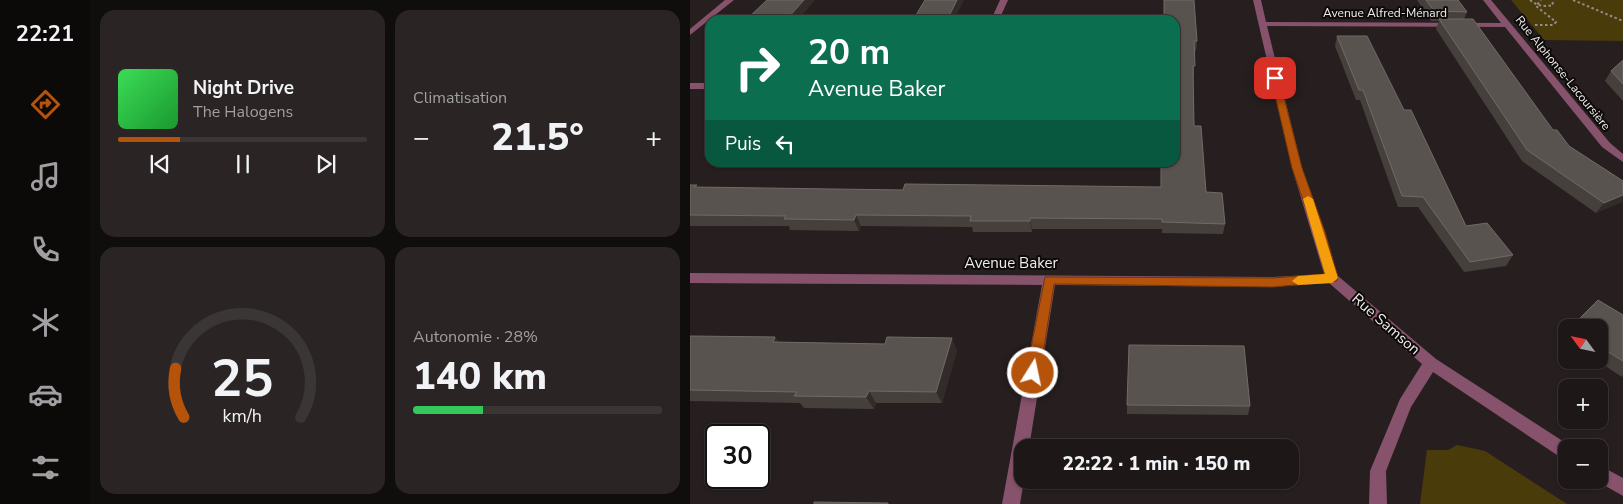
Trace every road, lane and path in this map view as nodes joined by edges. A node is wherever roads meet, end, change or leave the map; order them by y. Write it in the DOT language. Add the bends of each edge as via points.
graph roads {
  1 [pos="730,0"];
  2 [pos="1004,0"];
  3 [pos="1257,0"];
  4 [pos="1487,0"];
  5 [pos="1530,0"];
  6 [pos="1541,0"];
  7 [pos="1552,0"];
  8 [pos="1573,0"];
  9 [pos="1536,6"];
  10 [pos="711,15"];
  11 [pos="996,15"];
  12 [pos="705,20"];
  13 [pos="1623,21"];
  14 [pos="1262,24"];
  15 [pos="1507,25"];
  16 [pos="690,32"];
  17 [pos="690,86"];
  18 [pos="705,86"];
  19 [pos="1623,158"];
  20 [pos="690,278"];
  21 [pos="1332,278"];
  22 [pos="1049,280"];
  23 [pos="1432,363"];
  24 [pos="1558,447"];
  25 [pos="1608,479"];
  26 [pos="1623,488"];
  27 [pos="1011,504"];
  28 [pos="1378,504"];
  1 -- 10 [label="street"];
  2 -- 11 [label="street"];
  3 -- 14 [label="street"];
  4 -- 15 [label="street, Rue Alphonse-Lacoursière"];
  5 -- 9 [label="path"];
  6 -- 9 [label="path"];
  7 -- 9 [label="path" via="1553,6"];
  8 -- 13 [label="path"];
  9 -- 15 [label="path" via="1556,22 1553,25"];
  12 -- 16 [label="street"];
  14 -- 15 [label="street, Avenue Alfred-Ménard"];
  14 -- 21 [label="street" via="1297,168"];
  15 -- 19 [label="street, Rue Alphonse-Lacoursière" via="1606,145"];
  17 -- 18 [label="street"];
  20 -- 22 [label="street, Avenue Baker"];
  21 -- 22 [label="street, Avenue Baker" via="1273,282"];
  21 -- 23 [label="street, Rue Samson"];
  22 -- 27 [label="street"];
  23 -- 24 [label="street, Rue Samson"];
  23 -- 28 [label="street, Rue Samson" via="1405,404 1378,471"];
  25 -- 26 [label="street"];
}
